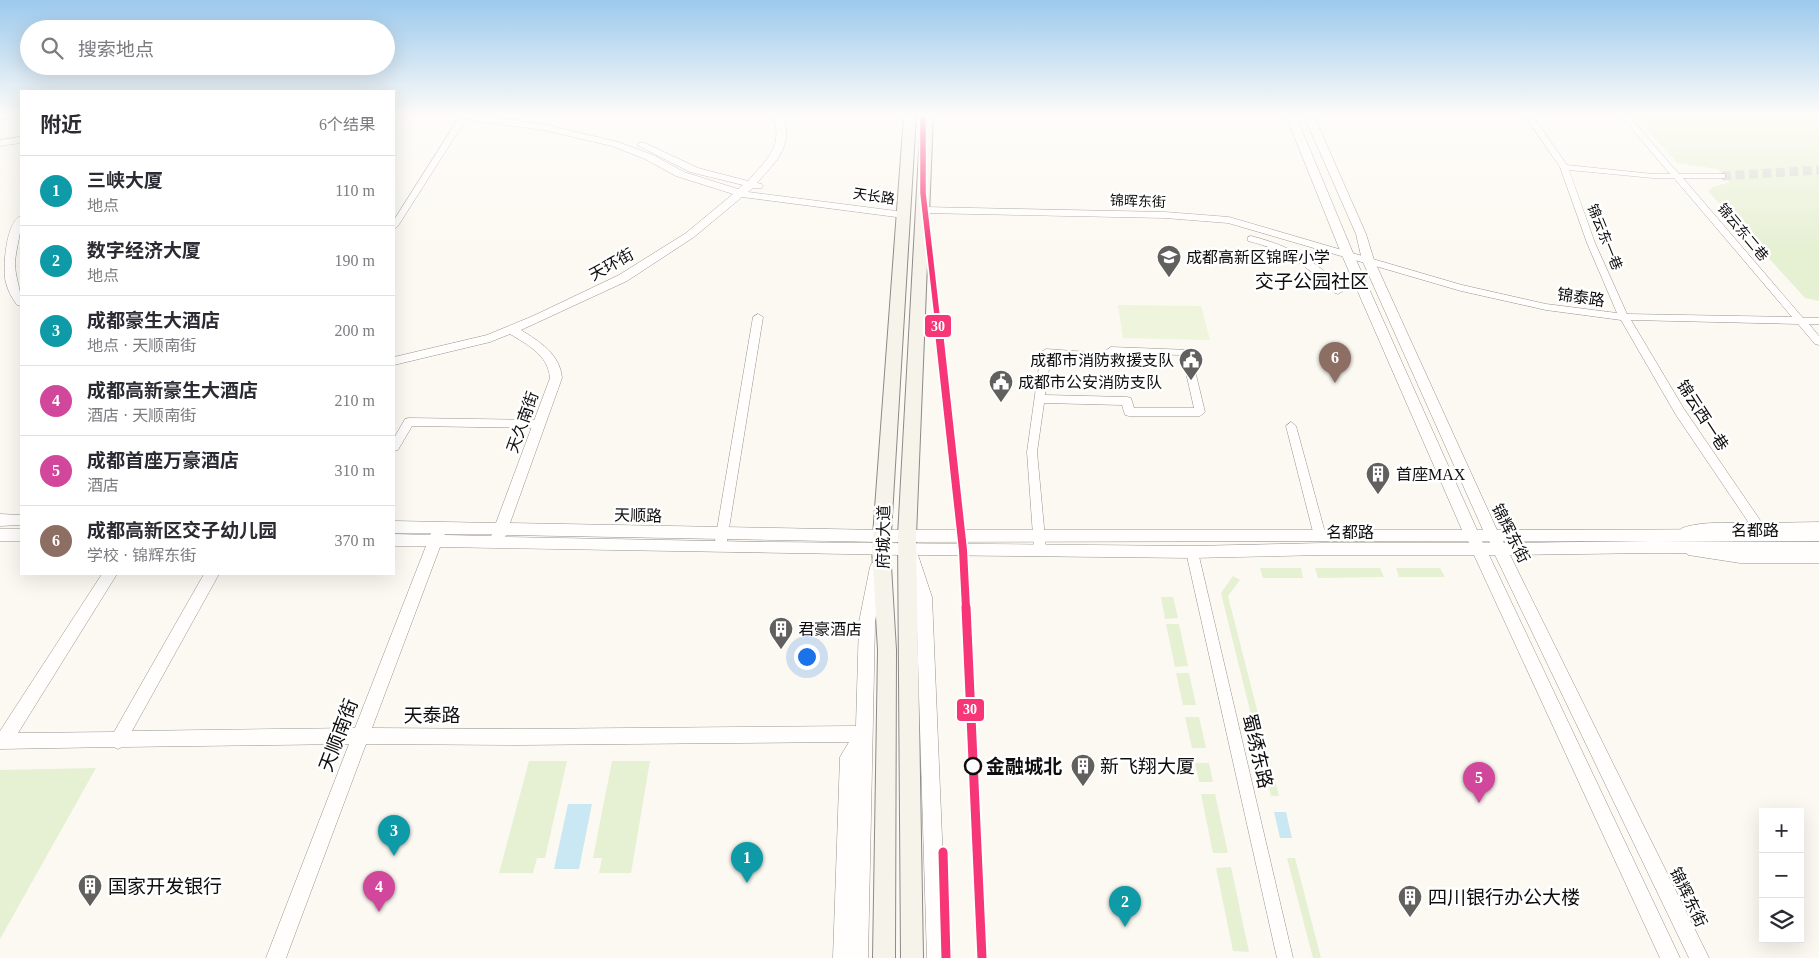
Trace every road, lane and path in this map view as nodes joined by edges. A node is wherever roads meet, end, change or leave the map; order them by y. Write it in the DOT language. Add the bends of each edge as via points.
graph roads {
  1 [pos="436,161"];
  2 [pos="656,161"];
  3 [pos="676,161"];
  4 [pos="771,161"];
  5 [pos="907,161"];
  6 [pos="926,161"];
  7 [pos="1310,161"];
  8 [pos="1330,161"];
  9 [pos="1560,161"];
  10 [pos="1665,161"];
  11 [pos="1564,167"];
  12 [pos="1722,176"];
  13 [pos="1679,177"];
  14 [pos="750,186"];
  15 [pos="742,194"];
  16 [pos="1328,205"];
  17 [pos="1350,206"];
  18 [pos="904,210"];
  19 [pos="924,210"];
  20 [pos="20,221"];
  21 [pos="395,224"];
  22 [pos="1251,239"];
  23 [pos="1347,254"];
  24 [pos="1368,260"];
  25 [pos="12,288"];
  26 [pos="1338,291"];
  27 [pos="0,292"];
  28 [pos="20,300"];
  29 [pos="758,317"];
  30 [pos="1624,317"];
  31 [pos="1800,321"];
  32 [pos="1819,321"];
  33 [pos="512,330"];
  34 [pos="1819,342"];
  35 [pos="395,361"];
  36 [pos="1040,399"];
  37 [pos="539,424"];
  38 [pos="1291,426"];
  39 [pos="395,445"];
  40 [pos="0,520"];
  41 [pos="20,520"];
  42 [pos="395,527"];
  43 [pos="1758,527"];
  44 [pos="1819,527"];
  45 [pos="502,529"];
  46 [pos="437,534"];
  47 [pos="0,535"];
  48 [pos="20,535"];
  49 [pos="1472,535"];
  50 [pos="1493,535"];
  51 [pos="1819,535"];
  52 [pos="1320,536"];
  53 [pos="395,540"];
  54 [pos="721,540"];
  55 [pos="1650,541"];
  56 [pos="496,543"];
  57 [pos="881,543"];
  58 [pos="908,543"];
  59 [pos="1040,543"];
  60 [pos="1819,548"];
  61 [pos="1479,550"];
  62 [pos="1500,550"];
  63 [pos="1192,552"];
  64 [pos="1819,558"];
  65 [pos="109,575"];
  66 [pos="211,575"];
  67 [pos="863,734"];
  68 [pos="360,736"];
  69 [pos="1,741"];
  70 [pos="118,741"];
  71 [pos="276,958"];
  72 [pos="843,958"];
  73 [pos="858,958"];
  74 [pos="884,958"];
  75 [pos="912,958"];
  76 [pos="937,958"];
  77 [pos="1286,958"];
  78 [pos="1670,958"];
  79 [pos="1699,958"];
  1 -- 21 [label="street"];
  2 -- 15 [label="street, 天长路" via="680,174"];
  3 -- 14 [label="street, 天长路" via="694,170"];
  4 -- 14 [label="street, 天环街"];
  5 -- 18 [label="main road, 府城大道"];
  6 -- 19 [label="main road, 府城大道"];
  7 -- 16 [label="street"];
  8 -- 17 [label="street, 锦辉东街"];
  9 -- 11 [label="street, 锦云东一巷"];
  10 -- 13 [label="street, 锦云东二巷"];
  11 -- 13 [label="street"];
  11 -- 30 [label="street, 锦云东一巷" via="1591,243"];
  12 -- 13 [label="street"];
  13 -- 31 [label="street, 锦云东二巷"];
  14 -- 15 [label="street, 天环街"];
  14 -- 18 [label="street, 天长路"];
  15 -- 18 [label="street, 天长路"];
  15 -- 33 [label="street, 天环街" via="690,235 623,278"];
  16 -- 17 [label="street" via="1342,209"];
  16 -- 23 [label="street"];
  17 -- 24 [label="street, 锦辉东街"];
  18 -- 57 [label="main road, 府城大道"];
  19 -- 23 [label="street, 锦晖东街" via="1162,215 1228,220"];
  19 -- 58 [label="main road, 府城大道"];
  20 -- 25 [label="street" via="13,237"];
  22 -- 26 [label="street" via="1276,244 1310,263"];
  23 -- 24 [label="street, 锦泰路"];
  23 -- 49 [label="street"];
  24 -- 30 [label="street, 锦泰路" via="1502,299"];
  24 -- 50 [label="street, 锦辉东街"];
  25 -- 27 [label="street"];
  25 -- 28 [label="street"];
  29 -- 54 [label="street"];
  30 -- 31 [label="street, 锦泰路"];
  30 -- 43 [label="street, 锦云西一巷" via="1680,412"];
  31 -- 32 [label="street, 锦泰路"];
  31 -- 34 [label="street, 锦云东二巷"];
  33 -- 35 [label="street, 天环街"];
  33 -- 37 [label="street, 天久南街" via="552,360 557,368"];
  36 -- 36 [label="street" via="1046,352 1104,357 1111,350 1186,352 1200,412 1129,412 1127,401"];
  36 -- 59 [label="street" via="1032,452"];
  37 -- 39 [label="street" via="409,422"];
  37 -- 45 [label="street, 天久南街"];
  38 -- 52 [label="street"];
  40 -- 41 [label="street"];
  42 -- 46 [label="street, 天顺路"];
  43 -- 44 [label="street"];
  43 -- 55 [label="street" via="1711,528"];
  45 -- 46 [label="street, 天顺路"];
  45 -- 54 [label="street, 天顺路"];
  45 -- 56 [label="street, 天久南街"];
  46 -- 53 [label="street, 天顺路"];
  46 -- 56 [label="street, 天顺路"];
  46 -- 68 [label="street, 天顺南街"];
  47 -- 48 [label="street"];
  49 -- 50 [label="street"];
  49 -- 52 [label="street"];
  49 -- 61 [label="street"];
  50 -- 55 [label="street"];
  50 -- 62 [label="street, 锦辉东街"];
  51 -- 55 [label="street"];
  52 -- 59 [label="street"];
  54 -- 56 [label="street, 天顺路"];
  54 -- 57 [label="street, 天顺路"];
  55 -- 60 [label="street, 名都路"];
  55 -- 62 [label="street, 名都路"];
  55 -- 64 [label="street" via="1740,558"];
  57 -- 58 [label="street, 名都路"];
  57 -- 67 [label="street" via="868,622"];
  57 -- 74 [label="main road, 府城大道" via="887,650"];
  58 -- 59 [label="street, 名都路"];
  58 -- 75 [label="main road, 府城大道"];
  58 -- 76 [label="street" via="924,597"];
  59 -- 63 [label="street, 名都路"];
  61 -- 62 [label="street, 名都路"];
  61 -- 63 [label="street, 名都路"];
  61 -- 78 [label="street"];
  62 -- 79 [label="street, 锦辉东街"];
  63 -- 77 [label="street, 蜀绣东路"];
  65 -- 69 [label="street"];
  66 -- 70 [label="street"];
  67 -- 68 [label="street, 天泰路"];
  67 -- 72 [label="street" via="849,758"];
  67 -- 73 [label="street"];
  68 -- 70 [label="street, 天泰路"];
  68 -- 71 [label="street, 天顺南街"];
  69 -- 70 [label="street, 天泰路"];
}
